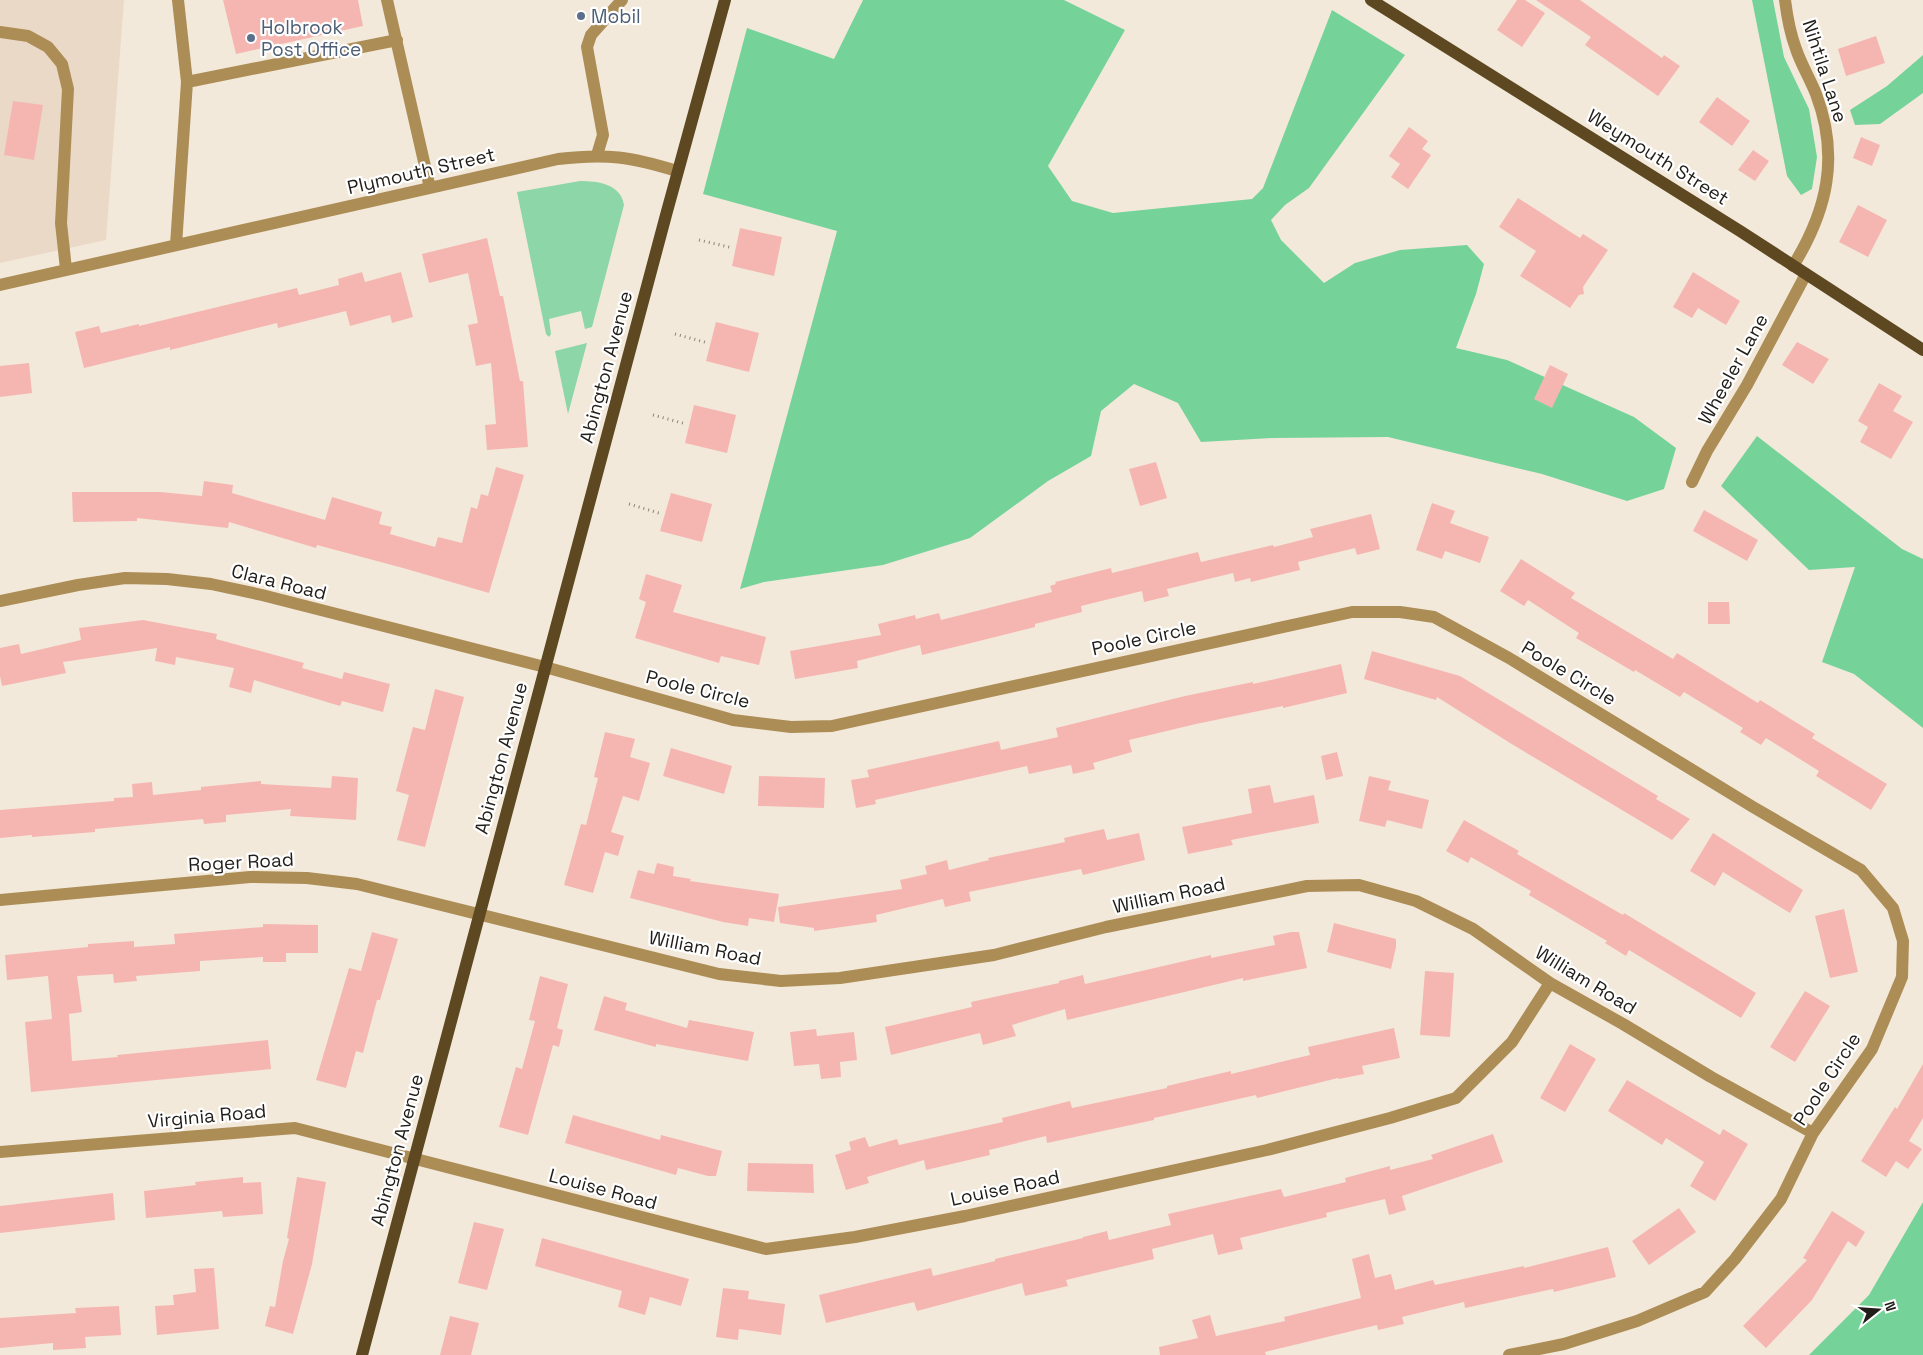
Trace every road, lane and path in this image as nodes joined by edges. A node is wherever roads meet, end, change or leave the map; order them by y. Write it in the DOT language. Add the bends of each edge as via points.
graph roads {
  1 [pos="178,0"];
  2 [pos="387,0"];
  3 [pos="622,0"];
  4 [pos="725,0"];
  5 [pos="1371,0"];
  6 [pos="1785,0"];
  7 [pos="0,32"];
  8 [pos="396,40"];
  9 [pos="188,82"];
  10 [pos="597,156"];
  11 [pos="678,171"];
  12 [pos="430,188"];
  13 [pos="699,240"];
  14 [pos="176,245"];
  15 [pos="733,248"];
  16 [pos="1793,266"];
  17 [pos="66,269"];
  18 [pos="1806,274"];
  19 [pos="0,285"];
  20 [pos="675,334"];
  21 [pos="708,343"];
  22 [pos="1923,350"];
  23 [pos="653,415"];
  24 [pos="686,424"];
  25 [pos="1692,482"];
  26 [pos="629,504"];
  27 [pos="662,514"];
  28 [pos="0,601"];
  29 [pos="545,667"];
  30 [pos="0,900"];
  31 [pos="479,914"];
  32 [pos="1550,983"];
  33 [pos="1813,1133"];
  34 [pos="0,1152"];
  35 [pos="414,1158"];
  36 [pos="362,1355"];
  37 [pos="1509,1355"];
  1 -- 9 [label="street"];
  2 -- 8 [label="street"];
  3 -- 10 [label="street" via="591,35 587,47 603,135"];
  4 -- 11 [label="main road"];
  5 -- 16 [label="main road, Weymouth Street"];
  6 -- 16 [label="street, Nihtila Lane" via="1793,40 1822,110 1830,166 1813,231"];
  7 -- 17 [label="street" via="28,36 48,47 62,64 68,89 61,223"];
  8 -- 9 [label="street"];
  8 -- 12 [label="street"];
  9 -- 14 [label="street"];
  10 -- 11 [label="street, Plymouth Street" via="637,159"];
  10 -- 12 [label="street, Plymouth Street" via="558,159"];
  11 -- 29 [label="main road, Abington Avenue"];
  12 -- 14 [label="street, Plymouth Street"];
  13 -- 15 [label="path"];
  14 -- 17 [label="street, Plymouth Street"];
  16 -- 18 [label="main road, Weymouth Street"];
  17 -- 19 [label="street, Plymouth Street"];
  18 -- 22 [label="main road, Weymouth Street"];
  18 -- 25 [label="street, Wheeler Lane"];
  20 -- 21 [label="path"];
  23 -- 24 [label="path"];
  26 -- 27 [label="path"];
  28 -- 29 [label="street, Clara Road" via="126,578 167,578 262,595"];
  29 -- 31 [label="main road, Abington Avenue"];
  29 -- 33 [label="street, Poole Circle" via="733,720 791,727 832,726 1352,612 1400,612 1434,617 1509,658 1861,870 1893,908 1903,941 1902,977 1872,1049"];
  30 -- 31 [label="street, Roger Road" via="250,877 306,878 356,884"];
  31 -- 32 [label="street, William Road" via="719,974 781,981 840,978 994,955 1231,900 1307,886 1359,886 1416,901 1473,928"];
  31 -- 35 [label="main road, Abington Avenue"];
  32 -- 33 [label="street, William Road"];
  32 -- 35 [label="street, Louise Road" via="1512,1042 1456,1098 1267,1150 855,1237 766,1249"];
  33 -- 37 [label="street, Poole Circle" via="1781,1199 1705,1292 1637,1321 1564,1344"];
  34 -- 35 [label="street, Virginia Road" via="295,1128"];
  35 -- 36 [label="main road, Abington Avenue"];
}
